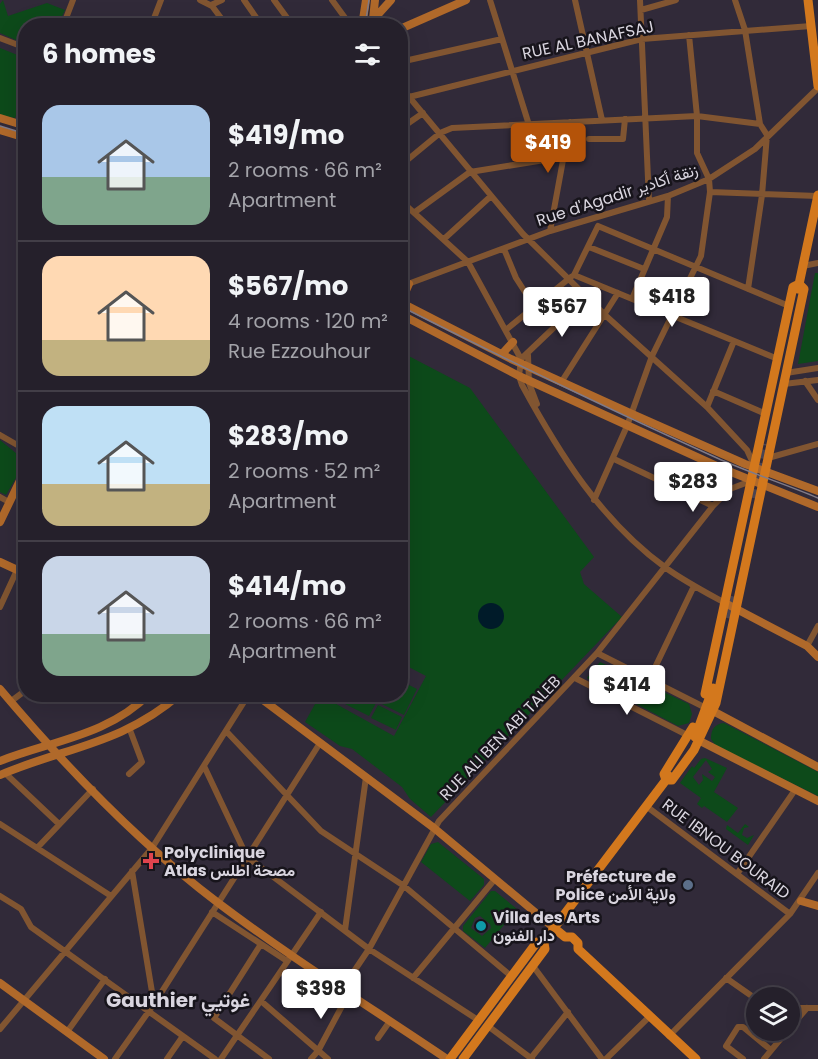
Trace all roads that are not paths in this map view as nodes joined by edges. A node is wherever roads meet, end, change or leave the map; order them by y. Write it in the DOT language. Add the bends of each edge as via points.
graph roads {
  1 [pos="73,0"];
  2 [pos="161,0"];
  3 [pos="200,0"];
  4 [pos="207,0"];
  5 [pos="222,0"];
  6 [pos="244,0"];
  7 [pos="274,0"];
  8 [pos="332,0"];
  9 [pos="366,0"];
  10 [pos="375,0"];
  11 [pos="391,0"];
  12 [pos="466,0"];
  13 [pos="490,0"];
  14 [pos="575,0"];
  15 [pos="640,0"];
  16 [pos="676,0"];
  17 [pos="735,0"];
  18 [pos="808,0"];
  19 [pos="213,6"];
  20 [pos="641,10"];
  21 [pos="66,18"];
  22 [pos="154,18"];
  23 [pos="221,18"];
  24 [pos="256,18"];
  25 [pos="287,18"];
  26 [pos="345,18"];
  27 [pos="363,18"];
  28 [pos="373,18"];
  29 [pos="377,18"];
  30 [pos="813,24"];
  31 [pos="408,25"];
  32 [pos="745,30"];
  33 [pos="689,35"];
  34 [pos="0,39"];
  35 [pos="502,39"];
  36 [pos="642,39"];
  37 [pos="18,45"];
  38 [pos="588,51"];
  39 [pos="408,61"];
  40 [pos="513,70"];
  41 [pos="818,87"];
  42 [pos="409,96"];
  43 [pos="423,112"];
  44 [pos="697,116"];
  45 [pos="0,118"];
  46 [pos="647,118"];
  47 [pos="625,119"];
  48 [pos="602,120"];
  49 [pos="570,122"];
  50 [pos="408,123"];
  51 [pos="18,124"];
  52 [pos="760,124"];
  53 [pos="529,125"];
  54 [pos="0,130"];
  55 [pos="440,133"];
  56 [pos="767,135"];
  57 [pos="18,136"];
  58 [pos="589,139"];
  59 [pos="563,157"];
  60 [pos="408,159"];
  61 [pos="470,172"];
  62 [pos="709,179"];
  63 [pos="710,192"];
  64 [pos="668,195"];
  65 [pos="762,195"];
  66 [pos="491,196"];
  67 [pos="818,196"];
  68 [pos="649,201"];
  69 [pos="408,206"];
  70 [pos="415,212"];
  71 [pos="596,217"];
  72 [pos="598,226"];
  73 [pos="550,231"];
  74 [pos="444,239"];
  75 [pos="528,240"];
  76 [pos="589,247"];
  77 [pos="504,249"];
  78 [pos="651,249"];
  79 [pos="468,262"];
  80 [pos="818,263"];
  81 [pos="803,266"];
  82 [pos="697,268"];
  83 [pos="644,269"];
  84 [pos="572,277"];
  85 [pos="408,284"];
  86 [pos="799,284"];
  87 [pos="748,289"];
  88 [pos="618,293"];
  89 [pos="587,296"];
  90 [pos="632,299"];
  91 [pos="408,306"];
  92 [pos="534,306"];
  93 [pos="789,306"];
  94 [pos="604,315"];
  95 [pos="672,316"];
  96 [pos="408,318"];
  97 [pos="507,329"];
  98 [pos="734,341"];
  99 [pos="513,342"];
  100 [pos="502,354"];
  101 [pos="652,356"];
  102 [pos="777,359"];
  103 [pos="523,363"];
  104 [pos="818,368"];
  105 [pos="786,373"];
  106 [pos="519,376"];
  107 [pos="529,380"];
  108 [pos="818,380"];
  109 [pos="562,381"];
  110 [pos="805,381"];
  111 [pos="784,384"];
  112 [pos="713,391"];
  113 [pos="818,400"];
  114 [pos="707,407"];
  115 [pos="539,413"];
  116 [pos="632,414"];
  117 [pos="766,414"];
  118 [pos="627,426"];
  119 [pos="0,435"];
  120 [pos="765,444"];
  121 [pos="818,444"];
  122 [pos="18,446"];
  123 [pos="768,458"];
  124 [pos="614,459"];
  125 [pos="755,467"];
  126 [pos="765,470"];
  127 [pos="732,472"];
  128 [pos="752,481"];
  129 [pos="18,484"];
  130 [pos="762,485"];
  131 [pos="730,489"];
  132 [pos="818,491"];
  133 [pos="0,497"];
  134 [pos="753,498"];
  135 [pos="594,500"];
  136 [pos="9,502"];
  137 [pos="713,506"];
  138 [pos="818,507"];
  139 [pos="0,522"];
  140 [pos="0,562"];
  141 [pos="664,567"];
  142 [pos="16,570"];
  143 [pos="694,586"];
  144 [pos="732,595"];
  145 [pos="725,603"];
  146 [pos="0,606"];
  147 [pos="735,609"];
  148 [pos="727,618"];
  149 [pos="818,626"];
  150 [pos="807,646"];
  151 [pos="597,653"];
  152 [pos="818,657"];
  153 [pos="575,678"];
  154 [pos="649,680"];
  155 [pos="0,689"];
  156 [pos="18,696"];
  157 [pos="10,702"];
  158 [pos="139,702"];
  159 [pos="169,702"];
  160 [pos="244,702"];
  161 [pos="266,702"];
  162 [pos="702,706"];
  163 [pos="713,711"];
  164 [pos="130,730"];
  165 [pos="226,731"];
  166 [pos="689,736"];
  167 [pos="699,741"];
  168 [pos="320,743"];
  169 [pos="50,744"];
  170 [pos="59,755"];
  171 [pos="0,761"];
  172 [pos="204,766"];
  173 [pos="818,767"];
  174 [pos="3,774"];
  175 [pos="129,774"];
  176 [pos="366,777"];
  177 [pos="666,780"];
  178 [pos="93,789"];
  179 [pos="795,790"];
  180 [pos="287,794"];
  181 [pos="818,801"];
  182 [pos="646,806"];
  183 [pos="0,824"];
  184 [pos="59,825"];
  185 [pos="434,828"];
  186 [pos="38,847"];
  187 [pos="152,848"];
  188 [pos="356,852"];
  189 [pos="247,857"];
  190 [pos="132,871"];
  191 [pos="818,873"];
  192 [pos="737,874"];
  193 [pos="495,879"];
  194 [pos="404,886"];
  195 [pos="0,896"];
  196 [pos="111,896"];
  197 [pos="801,901"];
  198 [pos="218,903"];
  199 [pos="818,906"];
  200 [pos="212,912"];
  201 [pos="321,912"];
  202 [pos="790,914"];
  203 [pos="554,928"];
  204 [pos="453,929"];
  205 [pos="345,930"];
  206 [pos="544,943"];
  207 [pos="261,944"];
  208 [pos="369,949"];
  209 [pos="65,951"];
  210 [pos="289,958"];
  211 [pos="533,966"];
  212 [pos="511,976"];
  213 [pos="413,978"];
  214 [pos="726,978"];
  215 [pos="105,979"];
  216 [pos="0,983"];
  217 [pos="346,991"];
  218 [pos="746,992"];
  219 [pos="24,1001"];
  220 [pos="261,1001"];
  221 [pos="154,1004"];
  222 [pos="800,1008"];
  223 [pos="807,1008"];
  224 [pos="818,1008"];
  225 [pos="149,1011"];
  226 [pos="568,1012"];
  227 [pos="800,1016"];
  228 [pos="649,1017"];
  229 [pos="478,1020"];
  230 [pos="390,1021"];
  231 [pos="488,1026"];
  232 [pos="0,1029"];
  233 [pos="67,1032"];
  234 [pos="237,1034"];
  235 [pos="183,1036"];
  236 [pos="669,1036"];
  237 [pos="378,1038"];
  238 [pos="779,1041"];
  239 [pos="771,1050"];
  240 [pos="318,1051"];
  241 [pos="689,1057"];
  242 [pos="532,1058"];
  243 [pos="104,1059"];
  244 [pos="115,1059"];
  245 [pos="167,1059"];
  246 [pos="215,1059"];
  247 [pos="221,1059"];
  248 [pos="269,1059"];
  249 [pos="311,1059"];
  250 [pos="328,1059"];
  251 [pos="448,1059"];
  252 [pos="464,1059"];
  253 [pos="604,1059"];
  254 [pos="743,1059"];
  255 [pos="764,1059"];
  1 -- 21 [label="street"];
  2 -- 22 [label="street"];
  3 -- 19 [label="street"];
  4 -- 19 [label="street"];
  5 -- 19 [label="street"];
  6 -- 24 [label="street"];
  7 -- 25 [label="street"];
  8 -- 26 [label="street"];
  9 -- 27 [label="main road"];
  10 -- 28 [label="main road"];
  11 -- 29 [label="main road"];
  12 -- 31 [label="main road"];
  13 -- 35 [label="street"];
  14 -- 38 [label="street"];
  15 -- 20 [label="street"];
  16 -- 20 [label="street"];
  17 -- 32 [label="street"];
  18 -- 30 [label="main road"];
  19 -- 23 [label="street"];
  20 -- 36 [label="street"];
  30 -- 32 [label="street, RUE AL BANAFSAJ"];
  30 -- 41 [label="main road"];
  32 -- 33 [label="street, RUE AL BANAFSAJ"];
  32 -- 52 [label="street"];
  33 -- 36 [label="street, RUE AL BANAFSAJ"];
  33 -- 44 [label="street"];
  34 -- 37 [label="street"];
  35 -- 39 [label="street"];
  35 -- 40 [label="street"];
  36 -- 38 [label="street, RUE AL BANAFSAJ"];
  36 -- 46 [label="street"];
  38 -- 40 [label="street, RUE AL BANAFSAJ"];
  38 -- 48 [label="street"];
  40 -- 42 [label="street, RUE AL BANAFSAJ"];
  40 -- 53 [label="street"];
  41 -- 56 [label="street, Rue d'Agadir زنقة أكادير"];
  42 -- 43 [label="street"];
  43 -- 50 [label="street"];
  43 -- 55 [label="street"];
  44 -- 46 [label="street"];
  44 -- 52 [label="street"];
  44 -- 62 [label="street" via="697,153"];
  45 -- 51 [label="main road"];
  46 -- 47 [label="street"];
  46 -- 68 [label="street"];
  47 -- 48 [label="street"];
  47 -- 58 [label="street" via="623,139"];
  48 -- 49 [label="street"];
  49 -- 53 [label="street"];
  49 -- 59 [label="street"];
  52 -- 56 [label="street"];
  53 -- 55 [label="street" via="452,128"];
  54 -- 57 [label="main road"];
  55 -- 60 [label="street"];
  55 -- 61 [label="street"];
  56 -- 62 [label="street, Rue d'Agadir زنقة أكادير" via="754,149"];
  56 -- 65 [label="street"];
  59 -- 61 [label="street"];
  59 -- 73 [label="street"];
  61 -- 66 [label="street"];
  61 -- 70 [label="street"];
  62 -- 63 [label="street"];
  62 -- 64 [label="street, Rue d'Agadir زنقة أكادير"];
  63 -- 65 [label="street"];
  63 -- 82 [label="street"];
  64 -- 68 [label="street, Rue d'Agadir زنقة أكادير"];
  64 -- 78 [label="street" via="667,218"];
  65 -- 67 [label="street"];
  65 -- 87 [label="street"];
  66 -- 74 [label="street"];
  66 -- 75 [label="street"];
  67 -- 81 [label="main road" via="812,242"];
  68 -- 71 [label="street, Rue d'Agadir زنقة أكادير"];
  69 -- 70 [label="street"];
  70 -- 74 [label="street"];
  71 -- 72 [label="street"];
  71 -- 73 [label="street, Rue d'Agadir زنقة أكادير"];
  72 -- 76 [label="street"];
  72 -- 78 [label="street"];
  73 -- 75 [label="street, Rue d'Agadir زنقة أكادير"];
  74 -- 79 [label="street"];
  75 -- 77 [label="street, Rue d'Agadir زنقة أكادير"];
  75 -- 84 [label="street"];
  76 -- 83 [label="street"];
  76 -- 84 [label="street"];
  77 -- 79 [label="street, Rue d'Agadir زنقة أكادير"];
  77 -- 92 [label="street"];
  78 -- 82 [label="street"];
  78 -- 83 [label="street"];
  79 -- 85 [label="street, Rue d'Agadir زنقة أكادير"];
  79 -- 97 [label="street"];
  80 -- 81 [label="street"];
  81 -- 86 [label="main road"];
  82 -- 87 [label="street"];
  82 -- 95 [label="street"];
  83 -- 90 [label="street"];
  84 -- 88 [label="street"];
  84 -- 89 [label="street"];
  84 -- 92 [label="street"];
  86 -- 93 [label="main road" via="793,287"];
  86 -- 105 [label="main road" via="804,289"];
  86 -- 120 [label="main road"];
  87 -- 93 [label="street"];
  88 -- 90 [label="street"];
  88 -- 94 [label="street"];
  89 -- 94 [label="street"];
  89 -- 103 [label="street"];
  90 -- 95 [label="street"];
  91 -- 100 [label="main road"];
  92 -- 97 [label="street"];
  93 -- 102 [label="main road"];
  94 -- 101 [label="street"];
  94 -- 109 [label="street"];
  95 -- 98 [label="street"];
  95 -- 101 [label="street"];
  96 -- 106 [label="main road"];
  97 -- 99 [label="street"];
  98 -- 102 [label="street"];
  98 -- 112 [label="street"];
  99 -- 100 [label="main road"];
  99 -- 103 [label="street"];
  100 -- 103 [label="main road"];
  101 -- 114 [label="street"];
  101 -- 116 [label="street"];
  102 -- 117 [label="main road"];
  103 -- 106 [label="street"];
  103 -- 107 [label="street"];
  103 -- 109 [label="main road"];
  104 -- 105 [label="street"];
  105 -- 111 [label="main road"];
  106 -- 107 [label="main road"];
  106 -- 115 [label="street"];
  107 -- 115 [label="street"];
  107 -- 118 [label="main road"];
  108 -- 110 [label="street"];
  109 -- 116 [label="main road"];
  110 -- 111 [label="street"];
  110 -- 113 [label="street"];
  111 -- 123 [label="main road"];
  112 -- 114 [label="street"];
  112 -- 117 [label="street"];
  114 -- 125 [label="street" via="747,450"];
  115 -- 135 [label="street"];
  116 -- 118 [label="street"];
  116 -- 125 [label="main road"];
  117 -- 125 [label="main road"];
  118 -- 124 [label="street"];
  118 -- 127 [label="main road"];
  119 -- 122 [label="street"];
  121 -- 123 [label="street"];
  123 -- 126 [label="main road"];
  124 -- 135 [label="street"];
  124 -- 137 [label="street"];
  125 -- 126 [label="main road"];
  125 -- 128 [label="main road"];
  126 -- 130 [label="main road"];
  126 -- 132 [label="main road"];
  127 -- 128 [label="main road"];
  127 -- 131 [label="street"];
  128 -- 130 [label="main road"];
  128 -- 131 [label="street, RUE ALI BEN ABI TALEB"];
  128 -- 145 [label="main road"];
  129 -- 136 [label="main road"];
  130 -- 138 [label="main road"];
  130 -- 147 [label="main road"];
  131 -- 137 [label="street, RUE ALI BEN ABI TALEB"];
  133 -- 136 [label="street"];
  134 -- 144 [label="main road"];
  135 -- 141 [label="street"];
  136 -- 139 [label="main road"];
  137 -- 141 [label="street, RUE ALI BEN ABI TALEB"];
  140 -- 142 [label="main road"];
  141 -- 143 [label="street"];
  141 -- 151 [label="street, RUE ALI BEN ABI TALEB"];
  142 -- 146 [label="street"];
  143 -- 145 [label="street"];
  143 -- 154 [label="street"];
  145 -- 147 [label="main road"];
  145 -- 162 [label="main road"];
  147 -- 150 [label="main road"];
  147 -- 163 [label="main road"];
  148 -- 177 [label="main road" via="707,708 693,741"];
  149 -- 150 [label="street"];
  150 -- 152 [label="main road"];
  151 -- 153 [label="street, RUE ALI BEN ABI TALEB"];
  151 -- 154 [label="street"];
  153 -- 166 [label="street"];
  153 -- 185 [label="street, RUE ALI BEN ABI TALEB"];
  154 -- 162 [label="street"];
  155 -- 157 [label="main road"];
  156 -- 157 [label="street"];
  157 -- 169 [label="main road"];
  158 -- 169 [label="main road" via="115,721"];
  159 -- 164 [label="main road"];
  160 -- 165 [label="street"];
  161 -- 168 [label="main road"];
  162 -- 166 [label="main road"];
  163 -- 167 [label="main road"];
  163 -- 173 [label="main road"];
  164 -- 170 [label="main road"];
  164 -- 175 [label="street" via="142,762"];
  165 -- 172 [label="street"];
  165 -- 180 [label="street"];
  166 -- 177 [label="main road" via="664,774"];
  167 -- 177 [label="main road" via="672,780"];
  167 -- 179 [label="main road"];
  168 -- 176 [label="main road"];
  168 -- 180 [label="street"];
  169 -- 170 [label="main road"];
  169 -- 171 [label="main road"];
  170 -- 174 [label="main road"];
  170 -- 178 [label="main road"];
  172 -- 187 [label="street"];
  172 -- 189 [label="street"];
  174 -- 184 [label="street"];
  176 -- 185 [label="main road"];
  176 -- 188 [label="street"];
  177 -- 182 [label="main road"];
  178 -- 184 [label="street"];
  178 -- 187 [label="main road"];
  179 -- 181 [label="main road"];
  179 -- 192 [label="street"];
  180 -- 188 [label="street" via="321,831"];
  180 -- 189 [label="street"];
  182 -- 192 [label="street, RUE IBNOU BOURAID"];
  182 -- 203 [label="main road"];
  183 -- 186 [label="street"];
  184 -- 186 [label="street"];
  185 -- 193 [label="main road"];
  185 -- 194 [label="street, RUE ALI BEN ABI TALEB"];
  186 -- 196 [label="street"];
  187 -- 190 [label="street"];
  187 -- 198 [label="main road"];
  188 -- 194 [label="street"];
  188 -- 205 [label="street"];
  189 -- 198 [label="street"];
  189 -- 201 [label="street"];
  190 -- 196 [label="street"];
  190 -- 221 [label="street"];
  191 -- 197 [label="street"];
  192 -- 202 [label="street, RUE IBNOU BOURAID"];
  193 -- 203 [label="main road"];
  193 -- 204 [label="street"];
  194 -- 204 [label="street"];
  194 -- 208 [label="street, RUE ALI BEN ABI TALEB"];
  195 -- 209 [label="street" via="21,909 28,924"];
  196 -- 209 [label="street"];
  197 -- 199 [label="main road"];
  197 -- 202 [label="street"];
  198 -- 200 [label="street"];
  198 -- 210 [label="main road"];
  200 -- 207 [label="street"];
  200 -- 221 [label="street"];
  201 -- 205 [label="street"];
  201 -- 210 [label="street"];
  202 -- 214 [label="street"];
  203 -- 206 [label="main road"];
  203 -- 228 [label="main road"];
  204 -- 212 [label="street"];
  204 -- 213 [label="street"];
  205 -- 208 [label="street"];
  206 -- 211 [label="main road" via="545,949"];
  206 -- 212 [label="main road" via="537,942"];
  207 -- 210 [label="street"];
  207 -- 234 [label="street" via="214,1016 215,1021"];
  208 -- 213 [label="street"];
  208 -- 217 [label="street, RUE ALI BEN ABI TALEB"];
  209 -- 215 [label="street"];
  209 -- 219 [label="street"];
  210 -- 217 [label="main road"];
  210 -- 220 [label="street"];
  211 -- 226 [label="street"];
  211 -- 231 [label="main road"];
  212 -- 229 [label="main road"];
  213 -- 229 [label="street"];
  214 -- 218 [label="street"];
  214 -- 236 [label="street"];
  215 -- 225 [label="street"];
  215 -- 233 [label="street"];
  216 -- 219 [label="main road"];
  217 -- 230 [label="main road"];
  217 -- 240 [label="street, RUE ALI BEN ABI TALEB"];
  219 -- 232 [label="street"];
  219 -- 233 [label="main road"];
  220 -- 234 [label="street"];
  220 -- 240 [label="street"];
  221 -- 225 [label="street"];
  222 -- 223 [label="street"];
  223 -- 224 [label="street"];
  223 -- 227 [label="street"];
  225 -- 235 [label="street"];
  225 -- 244 [label="street"];
  226 -- 242 [label="street"];
  226 -- 253 [label="street"];
  228 -- 236 [label="main road"];
  228 -- 253 [label="street"];
  229 -- 251 [label="main road"];
  230 -- 237 [label="street"];
  230 -- 251 [label="main road"];
  231 -- 242 [label="street"];
  231 -- 252 [label="main road"];
  233 -- 243 [label="main road"];
  234 -- 247 [label="street"];
  234 -- 248 [label="street"];
  235 -- 245 [label="street"];
  235 -- 246 [label="street"];
  236 -- 241 [label="main road"];
  238 -- 239 [label="street"];
  239 -- 254 [label="street" via="738,1027 726,1046"];
  239 -- 255 [label="street"];
  240 -- 249 [label="street, RUE ALI BEN ABI TALEB"];
  240 -- 250 [label="street"];
}
